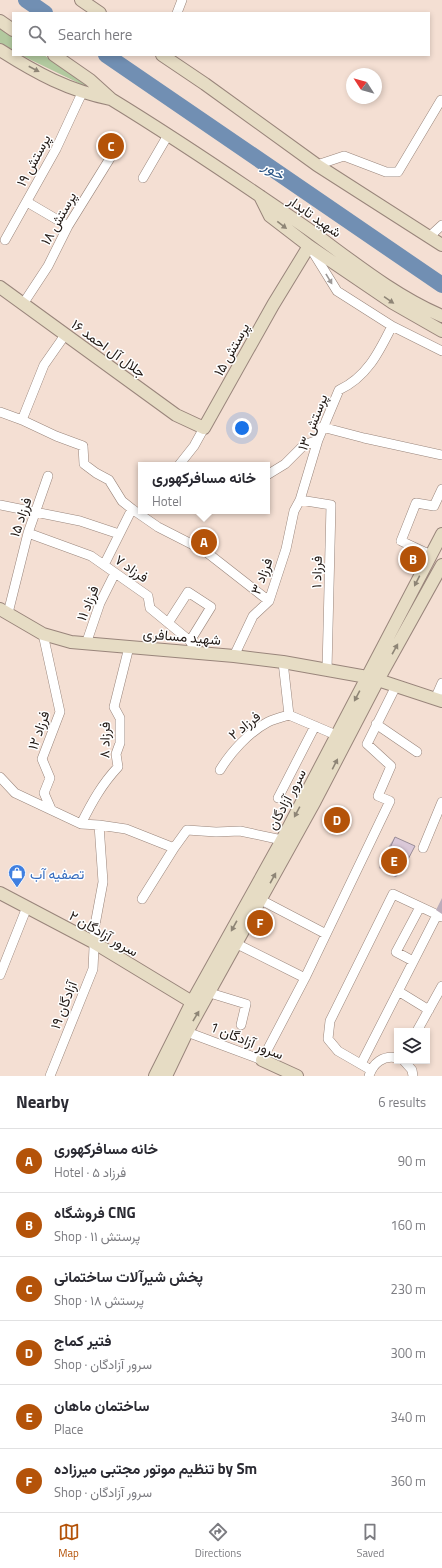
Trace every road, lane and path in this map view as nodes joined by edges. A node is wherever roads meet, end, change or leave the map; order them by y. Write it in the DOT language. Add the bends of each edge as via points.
graph roads {
  1 [pos="81,0"];
  2 [pos="182,0"];
  3 [pos="99,12"];
  4 [pos="177,12"];
  5 [pos="0,21"];
  6 [pos="12,29"];
  7 [pos="0,50"];
  8 [pos="55,56"];
  9 [pos="163,56"];
  10 [pos="82,93"];
  11 [pos="111,99"];
  12 [pos="441,100"];
  13 [pos="168,135"];
  14 [pos="117,147"];
  15 [pos="317,165"];
  16 [pos="143,178"];
  17 [pos="260,195"];
  18 [pos="27,202"];
  19 [pos="68,226"];
  20 [pos="442,226"];
  21 [pos="429,237"];
  22 [pos="5,240"];
  23 [pos="442,245"];
  24 [pos="309,246"];
  25 [pos="0,287"];
  26 [pos="24,304"];
  27 [pos="442,316"];
  28 [pos="392,326"];
  29 [pos="442,331"];
  30 [pos="65,335"];
  31 [pos="442,351"];
  32 [pos="0,412"];
  33 [pos="22,420"];
  34 [pos="322,427"];
  35 [pos="204,428"];
  36 [pos="318,440"];
  37 [pos="442,455"];
  38 [pos="181,462"];
  39 [pos="270,473"];
  40 [pos="48,476"];
  41 [pos="442,489"];
  42 [pos="300,500"];
  43 [pos="0,505"];
  44 [pos="132,509"];
  45 [pos="36,511"];
  46 [pos="138,513"];
  47 [pos="139,514"];
  48 [pos="28,533"];
  49 [pos="118,534"];
  50 [pos="442,534"];
  51 [pos="431,555"];
  52 [pos="104,565"];
  53 [pos="442,565"];
  54 [pos="115,573"];
  55 [pos="269,601"];
  56 [pos="4,611"];
  57 [pos="168,623"];
  58 [pos="43,634"];
  59 [pos="190,641"];
  60 [pos="86,644"];
  61 [pos="129,647"];
  62 [pos="197,653"];
  63 [pos="234,656"];
  64 [pos="283,662"];
  65 [pos="327,670"];
  66 [pos="373,679"];
  67 [pos="442,683"];
  68 [pos="396,686"];
  69 [pos="438,700"];
  70 [pos="289,715"];
  71 [pos="376,724"];
  72 [pos="315,726"];
  73 [pos="336,736"];
  74 [pos="417,752"];
  75 [pos="220,770"];
  76 [pos="0,777"];
  77 [pos="278,798"];
  78 [pos="442,802"];
  79 [pos="51,809"];
  80 [pos="81,824"];
  81 [pos="99,825"];
  82 [pos="287,842"];
  83 [pos="174,848"];
  84 [pos="423,848"];
  85 [pos="0,893"];
  86 [pos="142,899"];
  87 [pos="261,900"];
  88 [pos="420,906"];
  89 [pos="27,907"];
  90 [pos="439,916"];
  91 [pos="326,934"];
  92 [pos="93,942"];
  93 [pos="237,944"];
  94 [pos="413,961"];
  95 [pos="0,975"];
  96 [pos="305,978"];
  97 [pos="442,986"];
  98 [pos="398,991"];
  99 [pos="210,993"];
  100 [pos="192,1002"];
  101 [pos="429,1010"];
  102 [pos="242,1025"];
  103 [pos="419,1028"];
  104 [pos="187,1032"];
  105 [pos="394,1058"];
  106 [pos="262,1060"];
  107 [pos="361,1064"];
  108 [pos="407,1064"];
  109 [pos="370,1073"];
  110 [pos="50,1076"];
  111 [pos="155,1076"];
  112 [pos="166,1076"];
  113 [pos="297,1076"];
  114 [pos="413,1076"];
  1 -- 3 [label="street"];
  2 -- 4 [label="street"];
  5 -- 6 [label="street"];
  7 -- 10 [label="street, شهید تابدار, one-way" via="62,85"];
  8 -- 11 [label="street, شهید تابدار" via="90,80"];
  9 -- 15 [label="street"];
  10 -- 11 [label="street, شهید تابدار"];
  10 -- 18 [label="street, پرستش ۱۹" via="56,149"];
  11 -- 13 [label="street, شهید تابدار"];
  12 -- 15 [label="street" via="398,172 386,172 344,156"];
  13 -- 16 [label="street"];
  13 -- 17 [label="street, شهید تابدار"];
  14 -- 19 [label="street, پرستش ۱۸"];
  15 -- 21 [label="street"];
  17 -- 24 [label="street, one-way" via="270,216"];
  17 -- 27 [label="street, شهید تابدار" via="385,286"];
  18 -- 19 [label="street"];
  18 -- 22 [label="street, پرستش ۱۹"];
  19 -- 26 [label="street, پرستش ۱۸" via="48,266"];
  20 -- 21 [label="street"];
  21 -- 23 [label="street"];
  24 -- 28 [label="street, one-way" via="337,291"];
  24 -- 29 [label="street, one-way" via="393,303"];
  24 -- 35 [label="street, پرستش ۱۵"];
  25 -- 26 [label="street, جلال آل احمد ۱۶"];
  26 -- 30 [label="street, جلال آل احمد ۱۶"];
  28 -- 31 [label="street"];
  28 -- 34 [label="street, پرستش ۱۳" via="377,356 351,384 339,390"];
  30 -- 33 [label="street" via="44,365"];
  30 -- 35 [label="street, جلال آل احمد ۱۶" via="176,415"];
  32 -- 33 [label="street"];
  33 -- 44 [label="street" via="83,446 84,464 109,480 122,501"];
  34 -- 36 [label="street, پرستش ۱۳"];
  34 -- 37 [label="street"];
  35 -- 38 [label="street, پرستش ۱۵"];
  36 -- 39 [label="street" via="304,445 285,464"];
  36 -- 42 [label="street, پرستش ۱۳"];
  40 -- 45 [label="street, فرزاد ۱۵"];
  41 -- 51 [label="street" via="434,506 416,503 401,541"];
  42 -- 55 [label="street, فرزاد ۳" via="294,511 286,549"];
  42 -- 65 [label="street, فرزاد ۱" via="331,505"];
  43 -- 45 [label="street"];
  44 -- 46 [label="street"];
  44 -- 49 [label="street"];
  45 -- 48 [label="street, فرزاد ۱۵"];
  45 -- 49 [label="street" via="80,521"];
  47 -- 55 [label="street" via="158,527 205,551"];
  48 -- 52 [label="street, فرزاد ۷" via="91,556"];
  48 -- 56 [label="street, فرزاد ۱۵"];
  49 -- 52 [label="street"];
  50 -- 51 [label="street, سرور آزادگان"];
  51 -- 66 [label="street, سرور آزادگان, one-way"];
  52 -- 54 [label="street, فرزاد ۷"];
  66 -- 53 [label="street, سرور آزادگان, one-way"];
  54 -- 57 [label="street, فرزاد ۷" via="148,596 150,608"];
  54 -- 60 [label="street, فرزاد ۱۱" via="100,603"];
  55 -- 63 [label="street, فرزاد ۳" via="253,616"];
  56 -- 58 [label="street, شهید مسافری"];
  57 -- 59 [label="street, فرزاد ۷"];
  57 -- 59 [label="street" via="188,592 211,607"];
  58 -- 60 [label="street, شهید مسافری"];
  58 -- 79 [label="street, فرزاد ۱۲" via="60,712 42,759 50,778 44,793"];
  59 -- 62 [label="street, فرزاد ۷"];
  60 -- 61 [label="street, شهید مسافری"];
  61 -- 62 [label="street, شهید مسافری"];
  61 -- 80 [label="street, فرزاد ۸" via="114,707 120,718 120,743 116,754 118,767 92,801"];
  62 -- 63 [label="street, شهید مسافری"];
  63 -- 64 [label="street, شهید مسافری"];
  64 -- 65 [label="street, شهید مسافری"];
  64 -- 70 [label="street"];
  65 -- 66 [label="street, شهید مسافری"];
  66 -- 68 [label="street, شهید مسافری"];
  66 -- 73 [label="street, سرور آزادگان, one-way"];
  82 -- 66 [label="street, سرور آزادگان, one-way"];
  67 -- 69 [label="street"];
  68 -- 69 [label="street, شهید مسافری"];
  68 -- 71 [label="street"];
  70 -- 72 [label="street"];
  70 -- 75 [label="street, فرزاد ۲" via="268,722 242,741"];
  71 -- 74 [label="street"];
  71 -- 91 [label="street" via="367,744 391,766 378,796 390,801"];
  72 -- 73 [label="street"];
  72 -- 77 [label="street"];
  73 -- 82 [label="street, سرور آزادگان, one-way"];
  76 -- 79 [label="street" via="15,793"];
  78 -- 84 [label="street"];
  79 -- 80 [label="street"];
  80 -- 81 [label="street"];
  81 -- 83 [label="street" via="126,829"];
  81 -- 92 [label="street, آزادگان ۱۹" via="103,882"];
  82 -- 83 [label="street" via="240,832 187,830"];
  87 -- 82 [label="street, سرور آزادگان, one-way"];
  82 -- 100 [label="street, سرور آزادگان, one-way"];
  83 -- 86 [label="street"];
  85 -- 89 [label="street, سرور آزادگان ۲"];
  87 -- 91 [label="street"];
  87 -- 93 [label="street, سرور آزادگان"];
  88 -- 90 [label="street"];
  88 -- 94 [label="street" via="396,952"];
  88 -- 107 [label="street" via="393,894 330,1021 328,1039 338,1051"];
  89 -- 92 [label="street, سرور آزادگان ۲"];
  89 -- 95 [label="street"];
  90 -- 94 [label="street"];
  91 -- 96 [label="street"];
  92 -- 100 [label="street, سرور آزادگان ۲"];
  92 -- 110 [label="street, آزادگان ۱۹" via="92,969"];
  93 -- 96 [label="street"];
  93 -- 99 [label="street, سرور آزادگان"];
  94 -- 98 [label="street"];
  96 -- 106 [label="street"];
  97 -- 101 [label="street"];
  98 -- 101 [label="street"];
  98 -- 107 [label="street"];
  99 -- 102 [label="street" via="246,1004"];
  104 -- 99 [label="street, سرور آزادگان, one-way"];
  100 -- 111 [label="street, سرور آزادگان"];
  101 -- 103 [label="street"];
  104 -- 106 [label="street, سرور آزادگان 1"];
  104 -- 112 [label="street, سرور آزادگان"];
  105 -- 109 [label="street" via="381,1060"];
  106 -- 113 [label="street, سرور آزادگان 1"];
  107 -- 109 [label="street"];
  108 -- 114 [label="street"];
}
